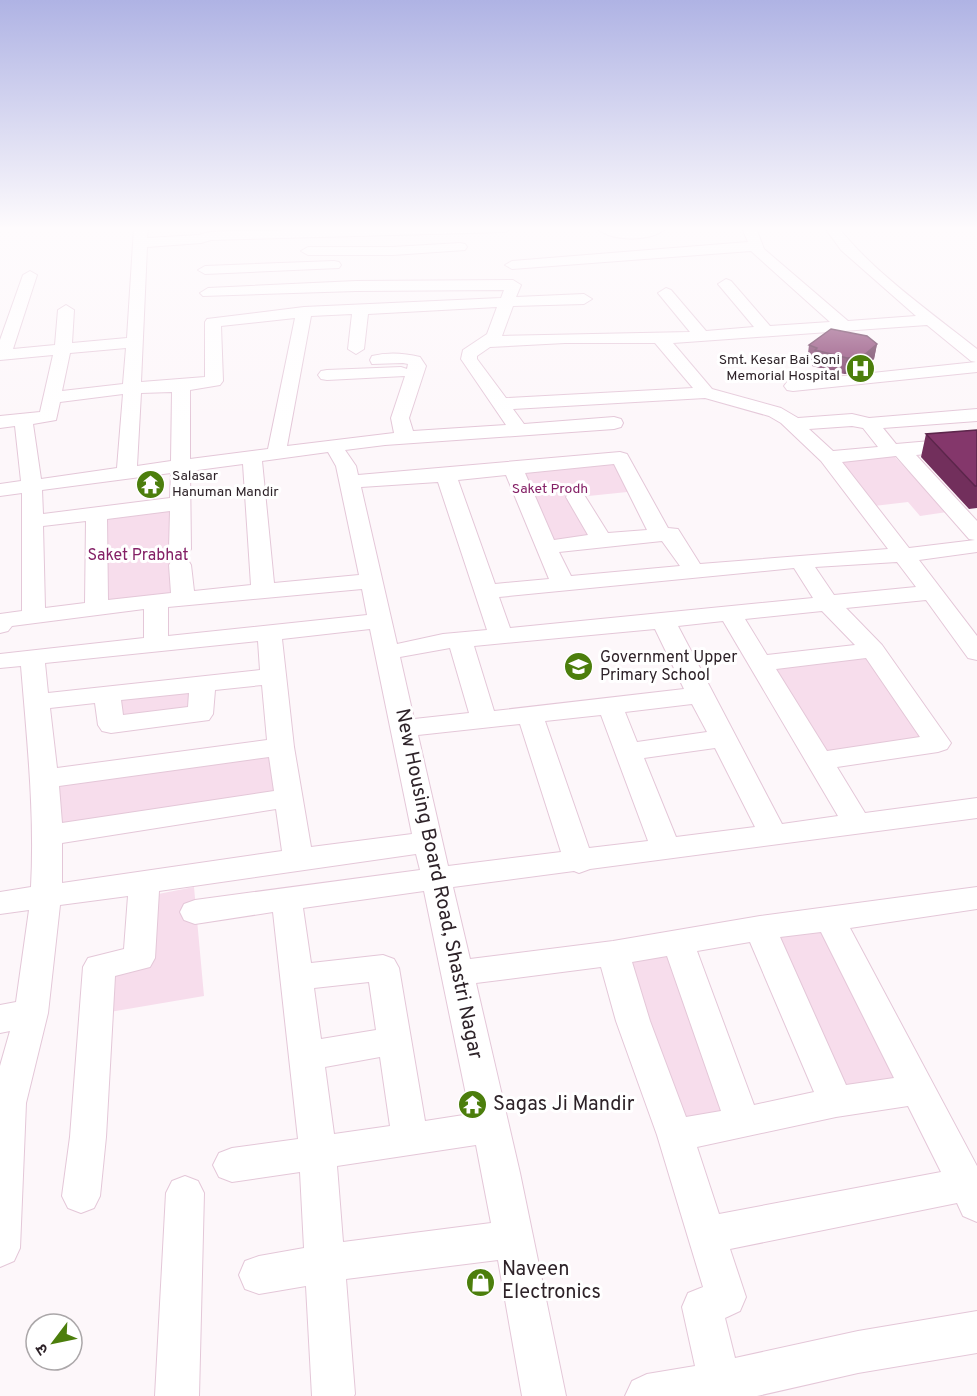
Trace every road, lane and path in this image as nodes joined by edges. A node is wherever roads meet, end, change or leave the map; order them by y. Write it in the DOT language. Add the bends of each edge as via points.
graph roads {
  1 [pos="24,293"];
  2 [pos="141,293"];
  3 [pos="208,293"];
  4 [pos="409,293"];
  5 [pos="502,293"];
  6 [pos="510,293"];
  7 [pos="515,293"];
  8 [pos="666,293"];
  9 [pos="734,293"];
  10 [pos="805,293"];
  11 [pos="898,293"];
  12 [pos="409,306"];
  13 [pos="361,308"];
  14 [pos="66,310"];
  15 [pos="304,312"];
  16 [pos="929,320"];
  17 [pos="213,322"];
  18 [pos="843,326"];
  19 [pos="766,332"];
  20 [pos="702,336"];
  21 [pos="603,337"];
  22 [pos="660,338"];
  23 [pos="134,342"];
  24 [pos="489,342"];
  25 [pos="63,349"];
  26 [pos="356,350"];
  27 [pos="2,355"];
  28 [pos="977,357"];
  29 [pos="378,360"];
  30 [pos="977,368"];
  31 [pos="415,371"];
  32 [pos="327,375"];
  33 [pos="181,386"];
  34 [pos="794,386"];
  35 [pos="132,388"];
  36 [pos="706,393"];
  37 [pos="51,398"];
  38 [pos="555,401"];
  39 [pos="500,404"];
  40 [pos="977,415"];
  41 [pos="23,420"];
  42 [pos="0,422"];
  43 [pos="614,423"];
  44 [pos="794,424"];
  45 [pos="869,424"];
  46 [pos="569,426"];
  47 [pos="519,430"];
  48 [pos="405,438"];
  49 [pos="977,443"];
  50 [pos="334,447"];
  51 [pos="896,449"];
  52 [pos="276,455"];
  53 [pos="828,457"];
  54 [pos="252,458"];
  55 [pos="181,466"];
  56 [pos="513,468"];
  57 [pos="127,472"];
  58 [pos="446,475"];
  59 [pos="349,482"];
  60 [pos="32,485"];
  61 [pos="0,490"];
  62 [pos="576,497"];
  63 [pos="180,503"];
  64 [pos="96,514"];
  65 [pos="33,521"];
  66 [pos="973,524"];
  67 [pos="661,535"];
  68 [pos="601,540"];
  69 [pos="977,546"];
  70 [pos="546,547"];
  71 [pos="903,555"];
  72 [pos="800,561"];
  73 [pos="694,571"];
  74 [pos="371,581"];
  75 [pos="564,584"];
  76 [pos="263,591"];
  77 [pos="486,592"];
  78 [pos="932,592"];
  79 [pos="183,598"];
  80 [pos="156,601"];
  81 [pos="828,603"];
  82 [pos="97,608"];
  83 [pos="730,613"];
  84 [pos="34,616"];
  85 [pos="380,621"];
  86 [pos="663,621"];
  87 [pos="0,623"];
  88 [pos="269,633"];
  89 [pos="501,636"];
  90 [pos="460,639"];
  91 [pos="156,644"];
  92 [pos="873,650"];
  93 [pos="977,652"];
  94 [pos="387,653"];
  95 [pos="32,658"];
  96 [pos="0,661"];
  97 [pos="760,663"];
  98 [pos="273,676"];
  99 [pos="700,695"];
  100 [pos="36,702"];
  101 [pos="610,706"];
  102 [pos="530,716"];
  103 [pos="484,720"];
  104 [pos="404,728"];
  105 [pos="723,738"];
  106 [pos="281,747"];
  107 [pos="628,752"];
  108 [pos="819,761"];
  109 [pos="45,779"];
  110 [pos="287,798"];
  111 [pos="977,808"];
  112 [pos="856,824"];
  113 [pos="48,835"];
  114 [pos="773,835"];
  115 [pos="429,842"];
  116 [pos="666,850"];
  117 [pos="298,858"];
  118 [pos="579,862"];
  119 [pos="437,878"];
  120 [pos="144,883"];
  121 [pos="45,896"];
  122 [pos="977,898"];
  123 [pos="287,899"];
  124 [pos="0,903"];
  125 [pos="195,912"];
  126 [pos="830,919"];
  127 [pos="760,928"];
  128 [pos="678,942"];
  129 [pos="613,953"];
  130 [pos="457,973"];
  131 [pos="296,977"];
  132 [pos="16,1016"];
  133 [pos="393,1041"];
  134 [pos="308,1056"];
  135 [pos="918,1089"];
  136 [pos="836,1102"];
  137 [pos="4,1103"];
  138 [pos="743,1123"];
  139 [pos="491,1127"];
  140 [pos="675,1135"];
  141 [pos="410,1140"];
  142 [pos="318,1154"];
  143 [pos="232,1165"];
  144 [pos="185,1193"];
  145 [pos="972,1194"];
  146 [pos="81,1196"];
  147 [pos="706,1236"];
  148 [pos="514,1239"];
  149 [pos="0,1248"];
  150 [pos="326,1263"];
  151 [pos="259,1275"];
  152 [pos="977,1332"];
  153 [pos="722,1389"];
  154 [pos="333,1394"];
  155 [pos="177,1396"];
  156 [pos="544,1396"];
  157 [pos="647,1396"];
  1 -- 27 [label="street"];
  2 -- 23 [label="street"];
  3 -- 17 [label="street"];
  4 -- 12 [label="street"];
  5 -- 12 [label="street"];
  6 -- 24 [label="street"];
  7 -- 21 [label="street" via="589,310"];
  8 -- 20 [label="street"];
  9 -- 19 [label="street"];
  10 -- 18 [label="street"];
  11 -- 16 [label="street"];
  12 -- 13 [label="street"];
  13 -- 15 [label="street"];
  13 -- 26 [label="street"];
  14 -- 25 [label="street"];
  15 -- 17 [label="street"];
  15 -- 52 [label="street"];
  16 -- 18 [label="street"];
  16 -- 28 [label="street"];
  17 -- 33 [label="street" via="214,381"];
  18 -- 19 [label="street"];
  19 -- 20 [label="street"];
  20 -- 22 [label="street"];
  21 -- 22 [label="street"];
  21 -- 24 [label="street"];
  22 -- 36 [label="street"];
  23 -- 25 [label="street"];
  23 -- 35 [label="street"];
  24 -- 39 [label="street" via="469,354 469,359"];
  25 -- 27 [label="street"];
  25 -- 37 [label="street"];
  29 -- 31 [label="street" via="410,359 416,363"];
  30 -- 34 [label="street"];
  31 -- 32 [label="street"];
  31 -- 48 [label="street" via="400,418"];
  33 -- 35 [label="street"];
  33 -- 55 [label="street"];
  35 -- 37 [label="street"];
  35 -- 57 [label="street"];
  36 -- 38 [label="street"];
  36 -- 44 [label="street" via="776,412"];
  37 -- 41 [label="street" via="49,416"];
  38 -- 39 [label="street"];
  38 -- 46 [label="street"];
  39 -- 47 [label="street"];
  40 -- 45 [label="street"];
  41 -- 42 [label="street"];
  41 -- 60 [label="street"];
  43 -- 46 [label="street"];
  44 -- 45 [label="street" via="852,420"];
  44 -- 53 [label="street"];
  45 -- 51 [label="street"];
  46 -- 47 [label="street"];
  47 -- 48 [label="street"];
  48 -- 50 [label="street"];
  49 -- 51 [label="street"];
  50 -- 52 [label="street"];
  50 -- 59 [label="street, New Housing Board Road, Shastri Nagar" via="346,466"];
  51 -- 53 [label="street"];
  51 -- 66 [label="street"];
  52 -- 54 [label="street"];
  53 -- 71 [label="street"];
  54 -- 55 [label="street"];
  54 -- 76 [label="street"];
  55 -- 57 [label="street"];
  55 -- 63 [label="street"];
  56 -- 58 [label="street"];
  56 -- 67 [label="street" via="620,458"];
  56 -- 70 [label="street"];
  57 -- 60 [label="street"];
  58 -- 59 [label="street"];
  58 -- 77 [label="street"];
  59 -- 74 [label="street, New Housing Board Road, Shastri Nagar"];
  60 -- 61 [label="street"];
  60 -- 65 [label="street"];
  62 -- 68 [label="street"];
  63 -- 64 [label="street"];
  63 -- 79 [label="street"];
  64 -- 65 [label="street"];
  64 -- 82 [label="street"];
  65 -- 84 [label="street"];
  67 -- 68 [label="street"];
  67 -- 73 [label="street" via="670,534"];
  68 -- 70 [label="street"];
  69 -- 71 [label="street"];
  70 -- 75 [label="street"];
  71 -- 72 [label="street"];
  71 -- 78 [label="street"];
  72 -- 73 [label="street"];
  72 -- 81 [label="street"];
  73 -- 75 [label="street"];
  74 -- 76 [label="street"];
  74 -- 85 [label="street, New Housing Board Road, Shastri Nagar"];
  75 -- 77 [label="street"];
  76 -- 79 [label="street"];
  77 -- 89 [label="street"];
  78 -- 81 [label="street"];
  78 -- 93 [label="street"];
  79 -- 80 [label="street"];
  80 -- 82 [label="street"];
  80 -- 91 [label="street"];
  81 -- 83 [label="street"];
  81 -- 92 [label="street"];
  82 -- 84 [label="street"];
  83 -- 86 [label="street"];
  83 -- 97 [label="street"];
  84 -- 87 [label="street"];
  85 -- 88 [label="street"];
  85 -- 94 [label="street, New Housing Board Road, Shastri Nagar"];
  86 -- 89 [label="street"];
  86 -- 99 [label="street"];
  88 -- 91 [label="street"];
  88 -- 98 [label="street"];
  89 -- 90 [label="street"];
  90 -- 94 [label="street"];
  90 -- 103 [label="street"];
  91 -- 95 [label="street"];
  92 -- 97 [label="street"];
  92 -- 108 [label="street" via="938,743"];
  94 -- 104 [label="street, New Housing Board Road, Shastri Nagar"];
  95 -- 96 [label="street"];
  95 -- 100 [label="street"];
  97 -- 108 [label="street"];
  98 -- 100 [label="street" via="203,684 200,714 111,726 107,694"];
  98 -- 106 [label="street"];
  99 -- 101 [label="street"];
  99 -- 105 [label="street"];
  100 -- 109 [label="street"];
  101 -- 102 [label="street"];
  101 -- 107 [label="street"];
  102 -- 103 [label="street"];
  102 -- 118 [label="street"];
  103 -- 104 [label="street"];
  104 -- 115 [label="street, New Housing Board Road, Shastri Nagar"];
  105 -- 107 [label="street"];
  105 -- 114 [label="street"];
  106 -- 109 [label="street"];
  106 -- 110 [label="street"];
  107 -- 116 [label="street"];
  108 -- 112 [label="street"];
  109 -- 113 [label="street"];
  110 -- 113 [label="street"];
  110 -- 117 [label="street"];
  111 -- 112 [label="street"];
  112 -- 114 [label="street"];
  113 -- 121 [label="street"];
  114 -- 116 [label="street"];
  115 -- 117 [label="street"];
  115 -- 119 [label="street, New Housing Board Road, Shastri Nagar"];
  116 -- 118 [label="street"];
  117 -- 120 [label="street"];
  118 -- 119 [label="street"];
  119 -- 123 [label="street"];
  119 -- 130 [label="street, New Housing Board Road, Shastri Nagar"];
  120 -- 121 [label="street"];
  120 -- 146 [label="street" via="139,958 99,967"];
  121 -- 124 [label="street"];
  121 -- 132 [label="street"];
  122 -- 126 [label="street"];
  123 -- 125 [label="street"];
  123 -- 131 [label="street"];
  126 -- 127 [label="street"];
  126 -- 135 [label="street"];
  127 -- 128 [label="street"];
  127 -- 136 [label="street"];
  128 -- 129 [label="street"];
  128 -- 138 [label="street"];
  129 -- 130 [label="street"];
  129 -- 140 [label="street"];
  130 -- 139 [label="street, New Housing Board Road, Shastri Nagar"];
  131 -- 133 [label="street" via="383,968"];
  131 -- 134 [label="street"];
  132 -- 137 [label="street"];
  133 -- 134 [label="street"];
  133 -- 141 [label="street"];
  134 -- 142 [label="street"];
  135 -- 136 [label="street"];
  135 -- 145 [label="street"];
  136 -- 138 [label="street"];
  137 -- 149 [label="street"];
  138 -- 140 [label="street"];
  139 -- 141 [label="street"];
  139 -- 148 [label="street, New Housing Board Road, Shastri Nagar"];
  140 -- 147 [label="street"];
  141 -- 142 [label="street"];
  142 -- 143 [label="street"];
  142 -- 150 [label="street"];
  144 -- 155 [label="street"];
  145 -- 147 [label="street"];
  147 -- 153 [label="street" via="726,1297 702,1306"];
  148 -- 150 [label="street"];
  148 -- 156 [label="street, New Housing Board Road, Shastri Nagar"];
  150 -- 151 [label="street"];
  150 -- 154 [label="street"];
  152 -- 153 [label="street" via="858,1352"];
  153 -- 157 [label="street"];
}
